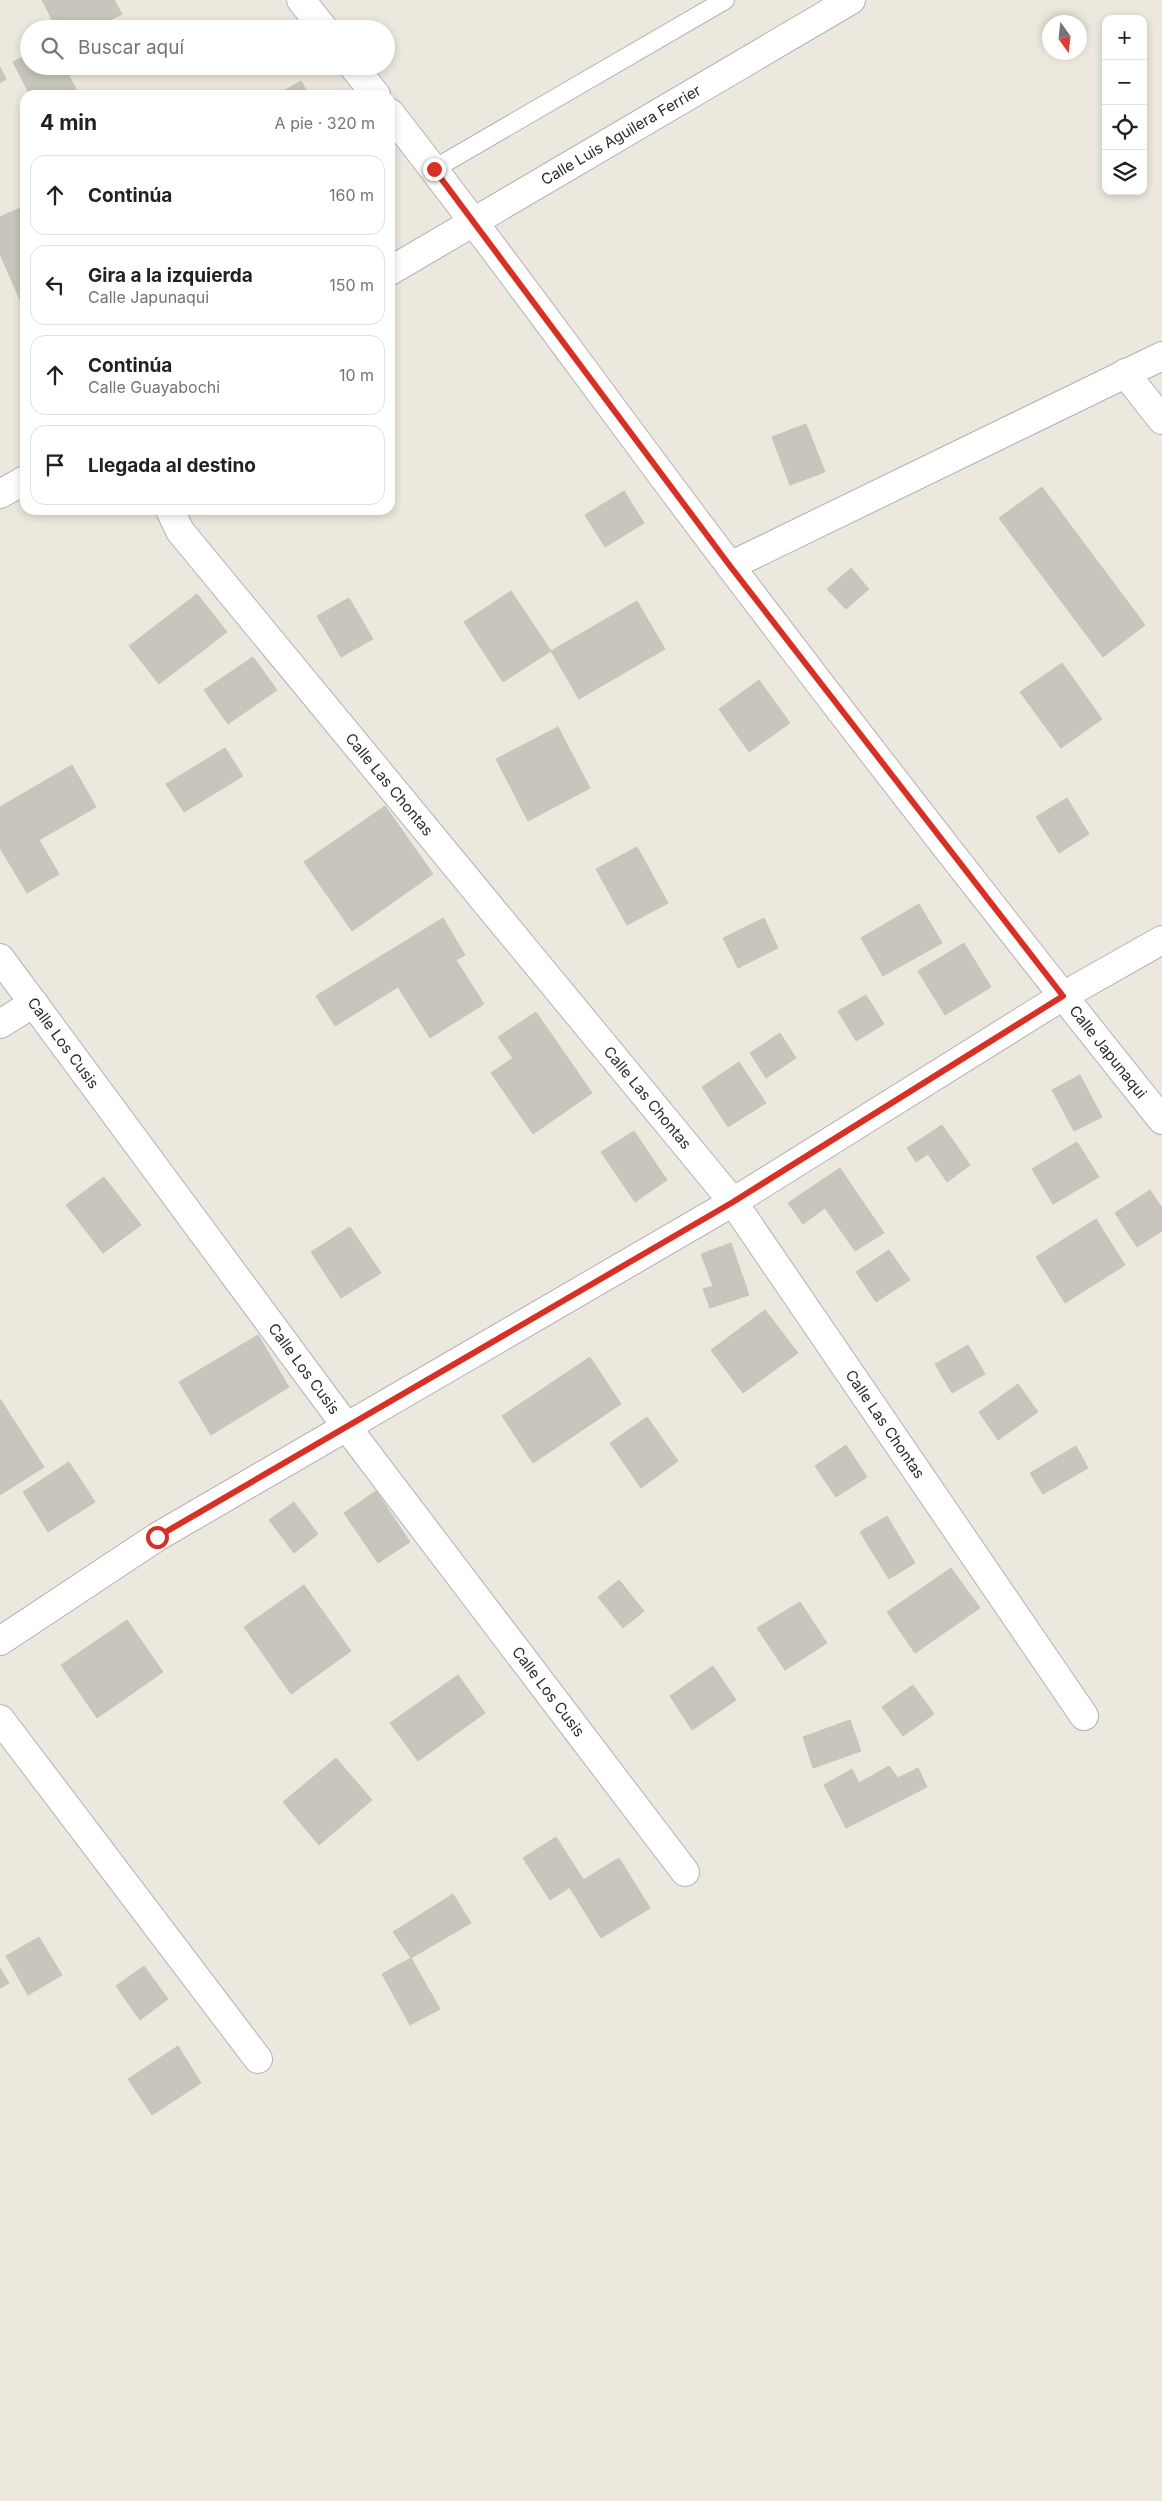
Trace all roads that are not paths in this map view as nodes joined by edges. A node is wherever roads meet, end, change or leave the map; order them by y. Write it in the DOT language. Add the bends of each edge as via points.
graph roads {
  1 [pos="301,0"];
  2 [pos="725,0"];
  3 [pos="851,0"];
  4 [pos="317,20"];
  5 [pos="360,75"];
  6 [pos="372,90"];
  7 [pos="395,120"];
  8 [pos="434,169"];
  9 [pos="474,220"];
  10 [pos="395,268"];
  11 [pos="1162,356"];
  12 [pos="1125,373"];
  13 [pos="1162,420"];
  14 [pos="20,483"];
  15 [pos="0,494"];
  16 [pos="172,515"];
  17 [pos="730,566"];
  18 [pos="1162,940"];
  19 [pos="0,958"];
  20 [pos="1063,996"];
  21 [pos="34,1003"];
  22 [pos="0,1024"];
  23 [pos="1162,1120"];
  24 [pos="733,1202"];
  25 [pos="346,1426"];
  26 [pos="0,1641"];
  27 [pos="1084,1716"];
  28 [pos="0,1719"];
  29 [pos="685,1872"];
  30 [pos="258,2059"];
  1 -- 4 [label="street"];
  2 -- 8 [label="lane"];
  3 -- 9 [label="street, Calle Luis Aguilera Ferrier"];
  5 -- 6 [label="street"];
  7 -- 8 [label="street, Calle Japunaqui"];
  8 -- 9 [label="street, Calle Japunaqui"];
  9 -- 10 [label="street, Calle Luis Aguilera Ferrier"];
  9 -- 17 [label="street, Calle Japunaqui"];
  11 -- 12 [label="street"];
  12 -- 13 [label="street"];
  12 -- 17 [label="street"];
  14 -- 15 [label="street"];
  16 -- 24 [label="street, Calle Las Chontas" via="180,530"];
  17 -- 20 [label="street, Calle Japunaqui"];
  18 -- 20 [label="street"];
  19 -- 21 [label="street, Calle Los Cusis"];
  20 -- 23 [label="street, Calle Japunaqui"];
  20 -- 24 [label="street"];
  21 -- 22 [label="street"];
  21 -- 25 [label="street, Calle Los Cusis"];
  24 -- 25 [label="street"];
  24 -- 27 [label="street, Calle Las Chontas"];
  25 -- 26 [label="street" via="157,1537"];
  25 -- 29 [label="street, Calle Los Cusis"];
  28 -- 30 [label="street"];
}
